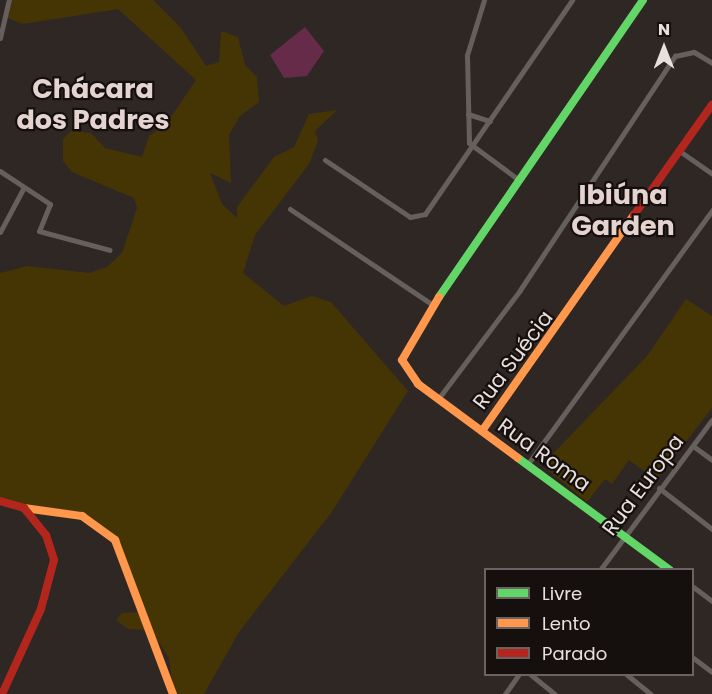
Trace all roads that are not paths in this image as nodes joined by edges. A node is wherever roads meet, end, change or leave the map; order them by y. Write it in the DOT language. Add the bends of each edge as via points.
graph roads {
  1 [pos="9,0"];
  2 [pos="484,0"];
  3 [pos="572,0"];
  4 [pos="643,0"];
  5 [pos="3,13"];
  6 [pos="0,38"];
  7 [pos="712,63"];
  8 [pos="712,105"];
  9 [pos="468,114"];
  10 [pos="490,121"];
  11 [pos="472,148"];
  12 [pos="681,152"];
  13 [pos="326,160"];
  14 [pos="0,171"];
  15 [pos="712,174"];
  16 [pos="519,180"];
  17 [pos="23,189"];
  18 [pos="290,208"];
  19 [pos="712,210"];
  20 [pos="2,222"];
  21 [pos="0,232"];
  22 [pos="110,250"];
  23 [pos="433,305"];
  24 [pos="438,399"];
  25 [pos="712,420"];
  26 [pos="482,431"];
  27 [pos="693,446"];
  28 [pos="712,460"];
  29 [pos="527,465"];
  30 [pos="659,488"];
  31 [pos="0,501"];
  32 [pos="24,508"];
  33 [pos="712,529"];
  34 [pos="625,535"];
  35 [pos="601,568"];
  36 [pos="667,568"];
  37 [pos="694,587"];
  38 [pos="712,601"];
  39 [pos="694,658"];
  40 [pos="712,672"];
  41 [pos="518,676"];
  42 [pos="531,676"];
  43 [pos="627,676"];
  44 [pos="2,694"];
  45 [pos="173,694"];
  46 [pos="505,694"];
  47 [pos="555,694"];
  48 [pos="651,694"];
  1 -- 5 [label="street"];
  2 -- 9 [label="street" via="468,50"];
  3 -- 10 [label="street"];
  4 -- 16 [label="street"];
  5 -- 6 [label="street"];
  7 -- 24 [label="street" via="694,52 675,56 520,290"];
  8 -- 12 [label="street, Rua Suécia"];
  9 -- 10 [label="street"];
  9 -- 11 [label="street"];
  10 -- 11 [label="street"];
  11 -- 13 [label="street" via="428,212 417,217"];
  11 -- 16 [label="street"];
  12 -- 15 [label="street"];
  12 -- 26 [label="street, Rua Suécia" via="572,311"];
  14 -- 17 [label="street"];
  16 -- 23 [label="street"];
  17 -- 20 [label="street"];
  17 -- 22 [label="street" via="51,206 39,231"];
  18 -- 23 [label="street"];
  19 -- 29 [label="street" via="636,321"];
  20 -- 21 [label="street"];
  23 -- 24 [label="street, Rua Roma" via="405,347 402,364"];
  24 -- 26 [label="street, Rua Roma"];
  25 -- 27 [label="street, Rua Europa"];
  26 -- 29 [label="street, Rua Roma"];
  27 -- 28 [label="street"];
  27 -- 30 [label="street, Rua Europa"];
  29 -- 34 [label="street, Rua Roma"];
  30 -- 33 [label="street"];
  30 -- 34 [label="street, Rua Europa"];
  31 -- 32 [label="street"];
  32 -- 44 [label="street" via="51,546 52,575"];
  32 -- 45 [label="street" via="82,516 115,540"];
  34 -- 35 [label="street, Rua Europa"];
  34 -- 36 [label="street, Rua Roma"];
  37 -- 38 [label="street"];
  39 -- 40 [label="street"];
  41 -- 46 [label="street"];
  42 -- 47 [label="street"];
  43 -- 48 [label="street"];
}
